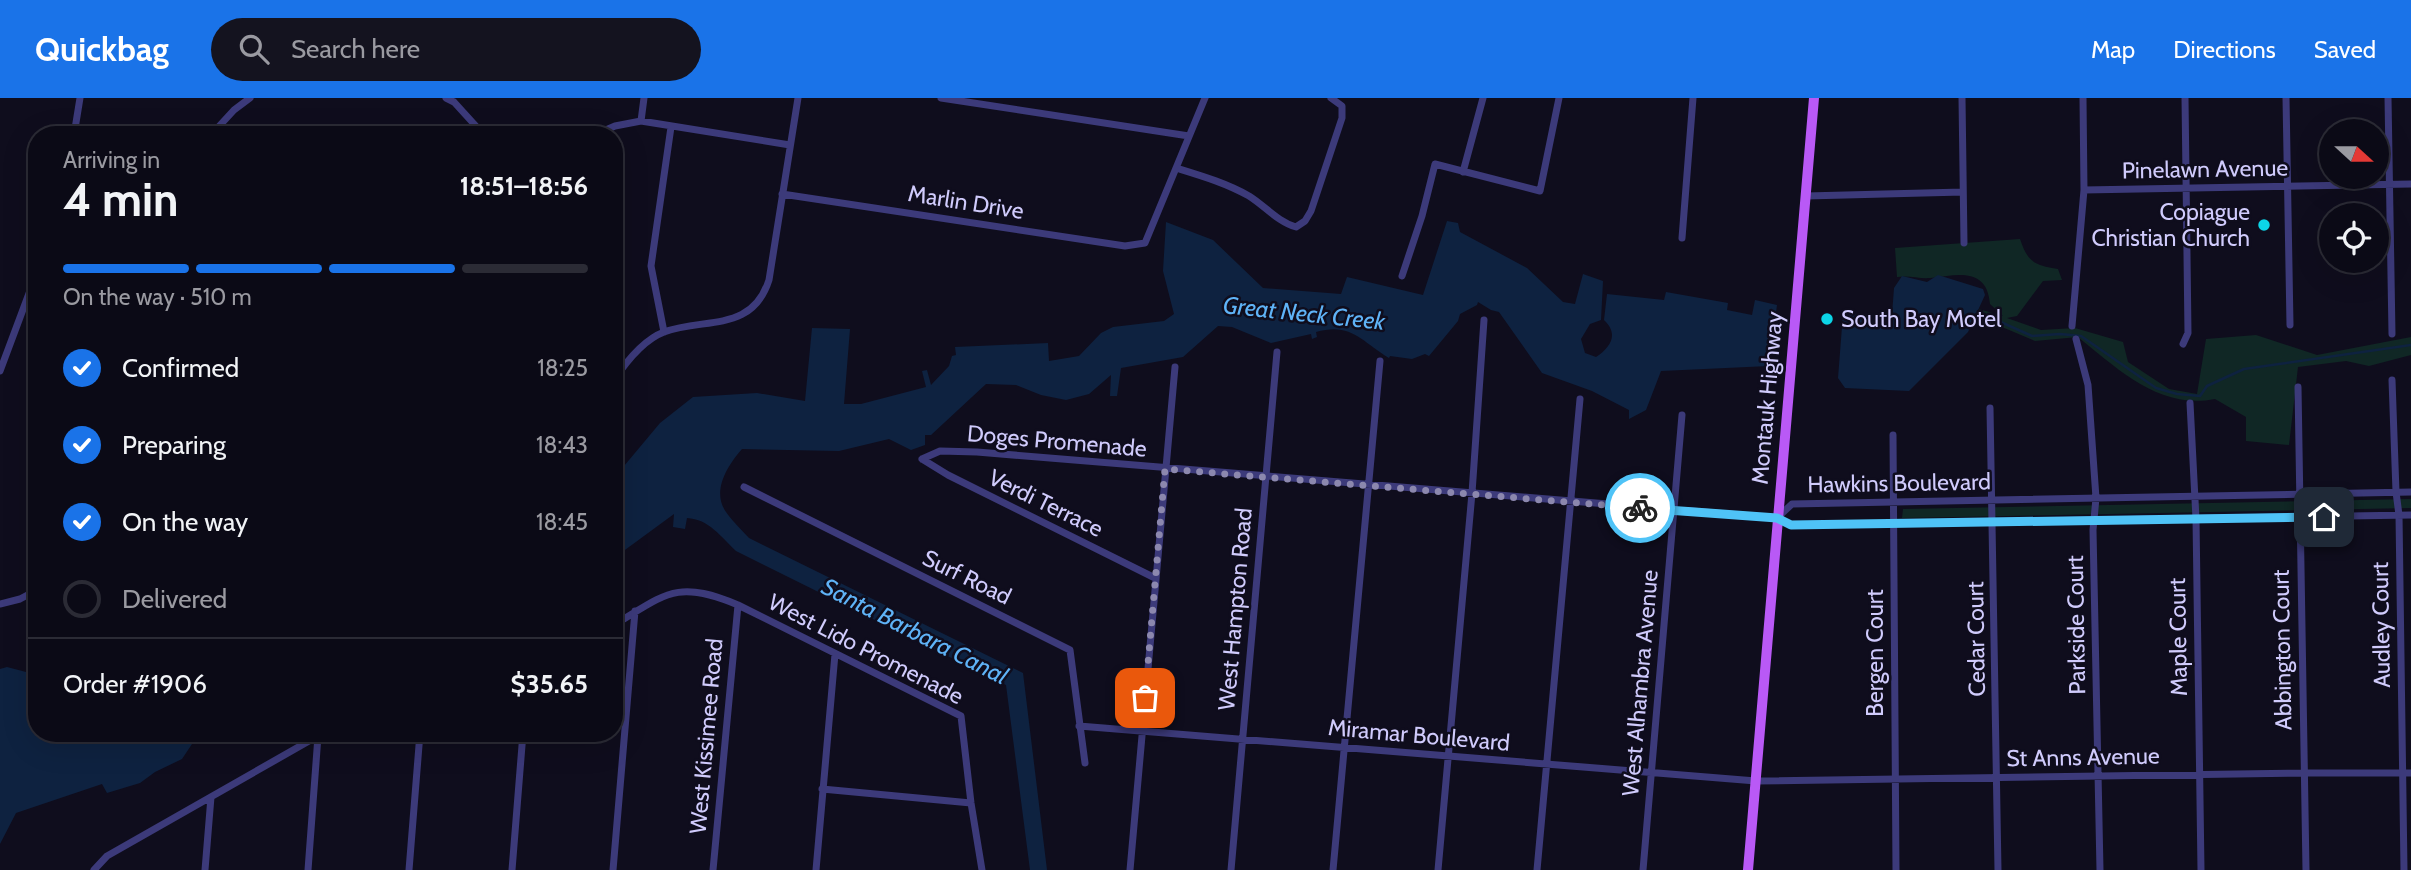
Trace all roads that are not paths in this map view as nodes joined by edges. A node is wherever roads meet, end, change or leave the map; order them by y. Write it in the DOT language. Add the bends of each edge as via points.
graph roads {
  1 [pos="80,98"];
  2 [pos="250,98"];
  3 [pos="644,98"];
  4 [pos="798,98"];
  5 [pos="940,98"];
  6 [pos="1205,98"];
  7 [pos="1331,98"];
  8 [pos="1483,98"];
  9 [pos="1559,98"];
  10 [pos="1693,98"];
  11 [pos="1814,98"];
  12 [pos="1962,98"];
  13 [pos="2083,98"];
  14 [pos="2185,98"];
  15 [pos="2286,98"];
  16 [pos="2388,98"];
  17 [pos="452,99"];
  18 [pos="2388,119"];
  19 [pos="641,121"];
  20 [pos="75,126"];
  21 [pos="219,126"];
  22 [pos="476,126"];
  23 [pos="615,126"];
  24 [pos="671,127"];
  25 [pos="1189,136"];
  26 [pos="790,145"];
  27 [pos="1177,168"];
  28 [pos="1463,172"];
  29 [pos="2411,184"];
  30 [pos="2389,185"];
  31 [pos="2319,186"];
  32 [pos="2288,187"];
  33 [pos="2187,188"];
  34 [pos="2084,190"];
  35 [pos="1963,192"];
  36 [pos="782,194"];
  37 [pos="1806,196"];
  38 [pos="1682,238"];
  39 [pos="1964,243"];
  40 [pos="1402,276"];
  41 [pos="28,296"];
  42 [pos="1484,320"];
  43 [pos="2290,325"];
  44 [pos="2072,327"];
  45 [pos="664,332"];
  46 [pos="2392,334"];
  47 [pos="2076,339"];
  48 [pos="2183,344"];
  49 [pos="1277,352"];
  50 [pos="1380,361"];
  51 [pos="1175,366"];
  52 [pos="623,367"];
  53 [pos="0,371"];
  54 [pos="2392,380"];
  55 [pos="2298,387"];
  56 [pos="1580,399"];
  57 [pos="2190,403"];
  58 [pos="1990,408"];
  59 [pos="1682,415"];
  60 [pos="1893,435"];
  61 [pos="922,459"];
  62 [pos="1165,469"];
  63 [pos="1266,477"];
  64 [pos="1367,486"];
  65 [pos="744,487"];
  66 [pos="2396,492"];
  67 [pos="2411,492"];
  68 [pos="1472,493"];
  69 [pos="2299,494"];
  70 [pos="2195,495"];
  71 [pos="2096,498"];
  72 [pos="1992,500"];
  73 [pos="1894,502"];
  74 [pos="1571,503"];
  75 [pos="1674,510"];
  76 [pos="2399,515"];
  77 [pos="2411,515"];
  78 [pos="2299,517"];
  79 [pos="1777,518"];
  80 [pos="2196,519"];
  81 [pos="2093,521"];
  82 [pos="1993,523"];
  83 [pos="1893,524"];
  84 [pos="1155,578"];
  85 [pos="28,595"];
  86 [pos="0,604"];
  87 [pos="738,605"];
  88 [pos="635,611"];
  89 [pos="623,619"];
  90 [pos="835,654"];
  91 [pos="1079,726"];
  92 [pos="1142,732"];
  93 [pos="1242,740"];
  94 [pos="309,742"];
  95 [pos="320,742"];
  96 [pos="419,742"];
  97 [pos="522,742"];
  98 [pos="1344,748"];
  99 [pos="1448,756"];
  100 [pos="1085,764"];
  101 [pos="1546,764"];
  102 [pos="1651,773"];
  103 [pos="2304,773"];
  104 [pos="2407,773"];
  105 [pos="2199,774"];
  106 [pos="2099,777"];
  107 [pos="1895,778"];
  108 [pos="1997,778"];
  109 [pos="1756,781"];
  110 [pos="822,789"];
  111 [pos="211,797"];
  112 [pos="971,803"];
  113 [pos="94,870"];
  114 [pos="205,870"];
  115 [pos="308,870"];
  116 [pos="409,870"];
  117 [pos="512,870"];
  118 [pos="613,870"];
  119 [pos="713,870"];
  120 [pos="816,870"];
  121 [pos="982,870"];
  122 [pos="1130,870"];
  123 [pos="1231,870"];
  124 [pos="1333,870"];
  125 [pos="1438,870"];
  126 [pos="1537,870"];
  127 [pos="1643,870"];
  128 [pos="1748,870"];
  129 [pos="1896,870"];
  130 [pos="1998,870"];
  131 [pos="2100,870"];
  132 [pos="2201,870"];
  133 [pos="2306,870"];
  134 [pos="2404,870"];
  1 -- 20 [label="street"];
  2 -- 21 [label="street"];
  3 -- 19 [label="street"];
  4 -- 26 [label="street"];
  5 -- 25 [label="street"];
  6 -- 25 [label="street"];
  7 -- 27 [label="street" via="1342,106 1342,118 1311,211 1296,227 1233,187"];
  8 -- 28 [label="street"];
  9 -- 28 [label="street" via="1540,191"];
  10 -- 38 [label="street"];
  11 -- 37 [label="main road, Montauk Highway"];
  12 -- 35 [label="street"];
  13 -- 34 [label="street"];
  14 -- 33 [label="street"];
  15 -- 32 [label="street"];
  16 -- 18 [label="street"];
  17 -- 22 [label="street"];
  19 -- 23 [label="street"];
  19 -- 24 [label="street"];
  24 -- 26 [label="street"];
  24 -- 45 [label="street" via="651,266"];
  25 -- 27 [label="street"];
  26 -- 36 [label="street"];
  27 -- 36 [label="street, Marlin Drive" via="1145,243 1125,246"];
  28 -- 40 [label="street" via="1435,164"];
  29 -- 30 [label="street, Pinelawn Avenue"];
  30 -- 46 [label="street"];
  31 -- 32 [label="street, Pinelawn Avenue"];
  32 -- 33 [label="street, Pinelawn Avenue"];
  32 -- 43 [label="street"];
  33 -- 34 [label="street, Pinelawn Avenue"];
  33 -- 48 [label="street" via="2188,333"];
  34 -- 44 [label="street"];
  35 -- 37 [label="street"];
  35 -- 39 [label="street"];
  36 -- 45 [label="street" via="764,295 741,316"];
  37 -- 79 [label="main road, Montauk Highway"];
  41 -- 53 [label="street"];
  42 -- 68 [label="street"];
  45 -- 52 [label="street"];
  47 -- 71 [label="street, Parkside Court" via="2088,385"];
  49 -- 63 [label="street, West Hampton Road"];
  50 -- 64 [label="street"];
  51 -- 62 [label="street"];
  54 -- 66 [label="street, Audley Court"];
  55 -- 69 [label="street, Abbington Court"];
  56 -- 74 [label="street"];
  57 -- 70 [label="street, Maple Court"];
  58 -- 72 [label="street, Cedar Court"];
  59 -- 75 [label="street, West Alhambra Avenue"];
  60 -- 73 [label="street, Bergen Court"];
  61 -- 62 [label="street, Doges Promenade" via="940,451"];
  61 -- 84 [label="street, Verdi Terrace"];
  62 -- 63 [label="street, Doges Promenade"];
  62 -- 84 [label="street"];
  63 -- 64 [label="street, Doges Promenade"];
  63 -- 93 [label="street, West Hampton Road"];
  64 -- 68 [label="street, Doges Promenade"];
  64 -- 98 [label="street"];
  65 -- 91 [label="street, Surf Road" via="1070,650"];
  66 -- 67 [label="street, Hawkins Boulevard"];
  66 -- 69 [label="street, Hawkins Boulevard"];
  66 -- 76 [label="street, Audley Court"];
  68 -- 74 [label="street, Doges Promenade"];
  68 -- 99 [label="street"];
  69 -- 70 [label="street, Hawkins Boulevard"];
  69 -- 78 [label="street, Abbington Court"];
  70 -- 71 [label="street, Hawkins Boulevard"];
  70 -- 80 [label="street, Maple Court"];
  71 -- 72 [label="street, Hawkins Boulevard"];
  71 -- 81 [label="street, Parkside Court"];
  72 -- 73 [label="street, Hawkins Boulevard"];
  72 -- 82 [label="street, Cedar Court"];
  73 -- 79 [label="street, Hawkins Boulevard" via="1792,505"];
  73 -- 83 [label="street, Bergen Court"];
  74 -- 75 [label="street, Doges Promenade"];
  74 -- 101 [label="street"];
  75 -- 79 [label="street, Doges Promenade"];
  75 -- 102 [label="street, West Alhambra Avenue"];
  76 -- 77 [label="street, Hawkins Boulevard"];
  76 -- 78 [label="street, Hawkins Boulevard"];
  76 -- 104 [label="street, Audley Court"];
  78 -- 80 [label="street, Hawkins Boulevard"];
  78 -- 103 [label="street, Abbington Court"];
  79 -- 83 [label="street, Hawkins Boulevard" via="1791,525"];
  79 -- 109 [label="main road, Montauk Highway"];
  80 -- 81 [label="street, Hawkins Boulevard"];
  80 -- 105 [label="street, Maple Court"];
  81 -- 82 [label="street, Hawkins Boulevard"];
  81 -- 106 [label="street, Parkside Court"];
  82 -- 83 [label="street, Hawkins Boulevard"];
  82 -- 108 [label="street, Cedar Court"];
  83 -- 107 [label="street, Bergen Court"];
  84 -- 92 [label="street"];
  85 -- 86 [label="street"];
  87 -- 88 [label="street, West Lido Promenade" via="710,593 681,592"];
  87 -- 90 [label="street, West Lido Promenade"];
  87 -- 119 [label="street, West Kissimee Road"];
  88 -- 89 [label="street, West Lido Promenade"];
  88 -- 118 [label="street"];
  90 -- 110 [label="street"];
  90 -- 112 [label="street, West Lido Promenade" via="961,716"];
  91 -- 92 [label="street, Miramar Boulevard"];
  91 -- 100 [label="street, Surf Road"];
  92 -- 93 [label="street, Miramar Boulevard"];
  92 -- 122 [label="street"];
  93 -- 98 [label="street, Miramar Boulevard"];
  93 -- 123 [label="street, West Hampton Road"];
  94 -- 111 [label="street"];
  95 -- 115 [label="street"];
  96 -- 116 [label="street"];
  97 -- 117 [label="street"];
  98 -- 99 [label="street, Miramar Boulevard"];
  98 -- 124 [label="street"];
  99 -- 101 [label="street, Miramar Boulevard"];
  99 -- 125 [label="street"];
  101 -- 102 [label="street, Miramar Boulevard"];
  101 -- 126 [label="street"];
  102 -- 109 [label="street, Miramar Boulevard"];
  102 -- 127 [label="street, West Alhambra Avenue"];
  103 -- 104 [label="street, St Anns Avenue"];
  103 -- 105 [label="street, St Anns Avenue"];
  103 -- 133 [label="street, Abbington Court"];
  104 -- 134 [label="street, Audley Court"];
  105 -- 106 [label="street, St Anns Avenue"];
  105 -- 132 [label="street, Maple Court"];
  106 -- 108 [label="street, St Anns Avenue"];
  106 -- 131 [label="street, Parkside Court"];
  107 -- 108 [label="street, St Anns Avenue"];
  107 -- 109 [label="street, St Anns Avenue"];
  107 -- 129 [label="street, Bergen Court"];
  108 -- 130 [label="street, Cedar Court"];
  109 -- 128 [label="main road, Montauk Highway"];
  110 -- 112 [label="street"];
  110 -- 120 [label="street"];
  111 -- 113 [label="street" via="107,856"];
  111 -- 114 [label="street"];
  112 -- 121 [label="street, West Lido Promenade"];
}
